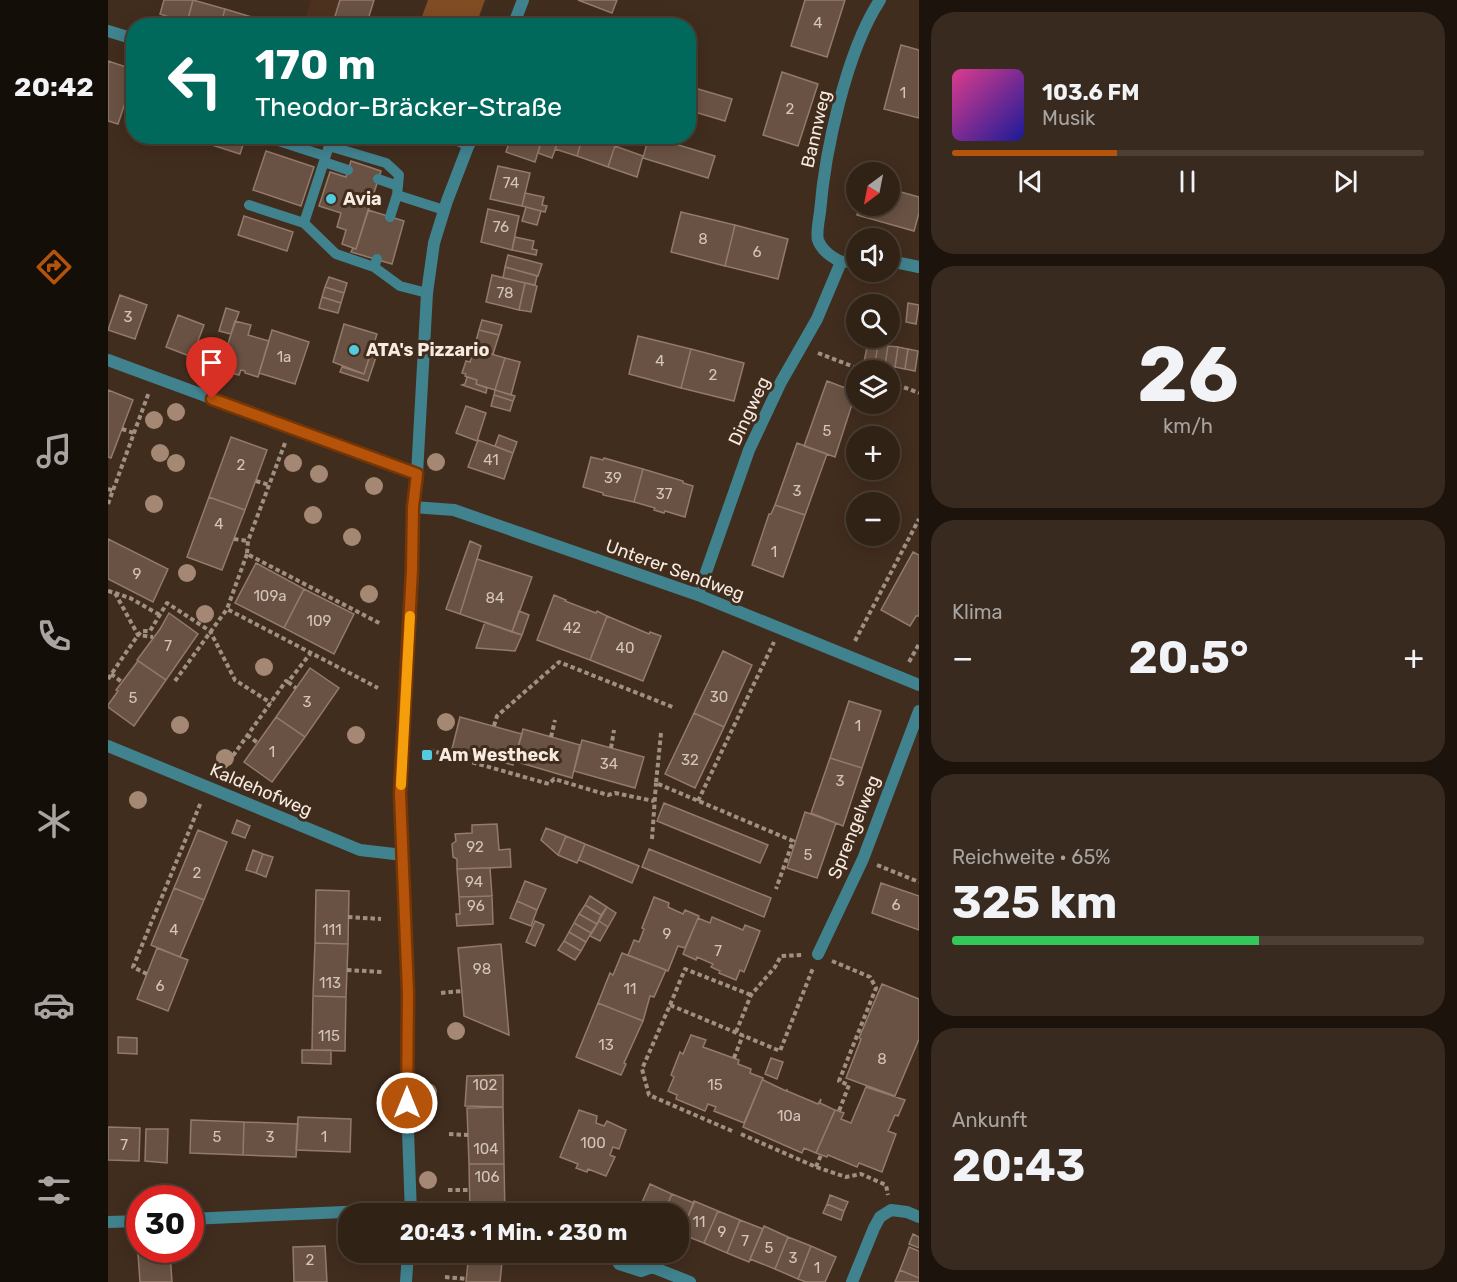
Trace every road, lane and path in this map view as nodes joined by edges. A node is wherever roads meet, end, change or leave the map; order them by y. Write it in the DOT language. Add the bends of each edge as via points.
graph roads {
  1 [pos="523,0"];
  2 [pos="880,0"];
  3 [pos="516,18"];
  4 [pos="108,31"];
  5 [pos="126,37"];
  6 [pos="285,144"];
  7 [pos="470,144"];
  8 [pos="325,159"];
  9 [pos="348,170"];
  10 [pos="378,179"];
  11 [pos="397,190"];
  12 [pos="249,205"];
  13 [pos="444,210"];
  14 [pos="390,217"];
  15 [pos="304,222"];
  16 [pos="841,262"];
  17 [pos="846,262"];
  18 [pos="900,263"];
  19 [pos="918,267"];
  20 [pos="427,292"];
  21 [pos="801,347"];
  22 [pos="108,360"];
  23 [pos="846,364"];
  24 [pos="154,378"];
  25 [pos="900,386"];
  26 [pos="918,393"];
  27 [pos="290,428"];
  28 [pos="122,429"];
  29 [pos="134,433"];
  30 [pos="417,474"];
  31 [pos="255,481"];
  32 [pos="269,485"];
  33 [pos="108,489"];
  34 [pos="114,491"];
  35 [pos="108,504"];
  36 [pos="413,507"];
  37 [pos="918,519"];
  38 [pos="234,539"];
  39 [pos="248,541"];
  40 [pos="247,554"];
  41 [pos="108,591"];
  42 [pos="115,593"];
  43 [pos="698,595"];
  44 [pos="227,609"];
  45 [pos="160,615"];
  46 [pos="381,624"];
  47 [pos="780,629"];
  48 [pos="210,631"];
  49 [pos="138,635"];
  50 [pos="153,637"];
  51 [pos="310,654"];
  52 [pos="847,656"];
  53 [pos="111,674"];
  54 [pos="108,679"];
  55 [pos="175,681"];
  56 [pos="122,682"];
  57 [pos="288,682"];
  58 [pos="918,685"];
  59 [pos="296,688"];
  60 [pos="378,688"];
  61 [pos="271,703"];
  62 [pos="675,708"];
  63 [pos="918,711"];
  64 [pos="555,720"];
  65 [pos="494,726"];
  66 [pos="614,730"];
  67 [pos="661,733"];
  68 [pos="248,735"];
  69 [pos="550,737"];
  70 [pos="258,743"];
  71 [pos="108,746"];
  72 [pos="611,748"];
  73 [pos="429,750"];
  74 [pos="656,783"];
  75 [pos="208,787"];
  76 [pos="654,801"];
  77 [pos="698,801"];
  78 [pos="652,839"];
  79 [pos="403,855"];
  80 [pos="179,856"];
  81 [pos="186,859"];
  82 [pos="863,859"];
  83 [pos="918,882"];
  84 [pos="776,889"];
  85 [pos="155,913"];
  86 [pos="163,915"];
  87 [pos="348,917"];
  88 [pos="381,919"];
  89 [pos="818,954"];
  90 [pos="347,970"];
  91 [pos="384,972"];
  92 [pos="147,974"];
  93 [pos="462,991"];
  94 [pos="441,993"];
  95 [pos="751,995"];
  96 [pos="670,1005"];
  97 [pos="736,1032"];
  98 [pos="743,1035"];
  99 [pos="734,1058"];
  100 [pos="839,1111"];
  101 [pos="732,1131"];
  102 [pos="449,1134"];
  103 [pos="741,1134"];
  104 [pos="468,1135"];
  105 [pos="821,1155"];
  106 [pos="816,1167"];
  107 [pos="448,1190"];
  108 [pos="469,1190"];
  109 [pos="411,1203"];
  110 [pos="891,1210"];
  111 [pos="338,1214"];
  112 [pos="918,1217"];
  113 [pos="204,1218"];
  114 [pos="126,1221"];
  115 [pos="108,1222"];
  116 [pos="407,1263"];
  117 [pos="619,1264"];
  118 [pos="445,1276"];
  119 [pos="466,1279"];
  120 [pos="406,1282"];
  121 [pos="690,1282"];
  122 [pos="852,1282"];
  1 -- 3 [label="street"];
  2 -- 16 [label="street, Bannweg" via="848,75 822,181 818,239 827,254"];
  4 -- 5 [label="street"];
  6 -- 8 [label="lane"];
  7 -- 13 [label="street"];
  8 -- 9 [label="lane"];
  8 -- 11 [label="lane" via="329,146 386,163 399,175"];
  8 -- 15 [label="lane"];
  10 -- 11 [label="lane"];
  11 -- 13 [label="lane"];
  11 -- 14 [label="lane"];
  12 -- 15 [label="lane"];
  13 -- 20 [label="street" via="434,243"];
  15 -- 20 [label="lane" via="336,254 375,263 400,286"];
  16 -- 17 [label="street"];
  16 -- 21 [label="street, Dingweg" via="818,319"];
  18 -- 19 [label="street"];
  20 -- 30 [label="street"];
  21 -- 23 [label="path"];
  21 -- 43 [label="street, Dingweg" via="749,450"];
  22 -- 24 [label="street"];
  24 -- 27 [label="street"];
  24 -- 29 [label="path"];
  25 -- 26 [label="path"];
  27 -- 30 [label="street"];
  27 -- 32 [label="path"];
  28 -- 29 [label="path"];
  29 -- 34 [label="path"];
  30 -- 36 [label="street"];
  31 -- 32 [label="path"];
  32 -- 39 [label="path"];
  33 -- 34 [label="path"];
  34 -- 35 [label="path"];
  36 -- 43 [label="street, Unterer Sendweg" via="454,510"];
  36 -- 79 [label="street" via="400,794"];
  37 -- 52 [label="path"];
  38 -- 39 [label="path"];
  39 -- 40 [label="path"];
  40 -- 44 [label="path"];
  40 -- 46 [label="path"];
  41 -- 42 [label="path"];
  42 -- 45 [label="path"];
  42 -- 49 [label="path"];
  43 -- 47 [label="street, Unterer Sendweg"];
  44 -- 48 [label="path"];
  44 -- 51 [label="path"];
  45 -- 48 [label="path" via="167,603"];
  45 -- 49 [label="path" via="150,631 142,630"];
  47 -- 52 [label="street, Unterer Sendweg"];
  47 -- 77 [label="path"];
  48 -- 55 [label="path"];
  48 -- 61 [label="path" via="235,680"];
  49 -- 50 [label="path"];
  49 -- 53 [label="path"];
  51 -- 57 [label="path"];
  51 -- 60 [label="path"];
  52 -- 58 [label="street, Unterer Sendweg"];
  53 -- 54 [label="path"];
  53 -- 56 [label="path"];
  57 -- 59 [label="path"];
  57 -- 61 [label="path"];
  61 -- 68 [label="path"];
  62 -- 65 [label="path" via="559,662 497,716"];
  63 -- 82 [label="street, Sprengelweg"];
  64 -- 69 [label="path"];
  66 -- 72 [label="path"];
  67 -- 74 [label="path"];
  68 -- 70 [label="path"];
  68 -- 75 [label="path"];
  71 -- 75 [label="street, Kaldehofweg"];
  73 -- 76 [label="path" via="549,784 554,779 608,795"];
  74 -- 76 [label="path"];
  74 -- 77 [label="path"];
  75 -- 79 [label="street, Kaldehofweg" via="360,850"];
  75 -- 80 [label="path"];
  76 -- 78 [label="path"];
  77 -- 84 [label="path" via="793,841"];
  79 -- 109 [label="street"];
  80 -- 81 [label="path"];
  80 -- 85 [label="path"];
  82 -- 83 [label="path"];
  82 -- 89 [label="street, Sprengelweg"];
  85 -- 86 [label="path"];
  85 -- 92 [label="path" via="133,968"];
  87 -- 88 [label="path"];
  89 -- 95 [label="path" via="781,956"];
  89 -- 98 [label="path" via="780,1051"];
  89 -- 100 [label="path" via="870,977 876,988 839,1082 849,1085"];
  90 -- 91 [label="path"];
  93 -- 94 [label="path"];
  95 -- 96 [label="path" via="685,969"];
  95 -- 97 [label="path"];
  96 -- 97 [label="path"];
  96 -- 101 [label="path" via="642,1069 649,1095"];
  97 -- 98 [label="path"];
  98 -- 99 [label="path"];
  102 -- 104 [label="path"];
  103 -- 106 [label="path"];
  105 -- 106 [label="path"];
  106 -- 110 [label="path" via="846,1178 861,1174 886,1185"];
  107 -- 108 [label="path"];
  110 -- 112 [label="street"];
  110 -- 122 [label="street" via="880,1217 874,1228"];
  111 -- 113 [label="street"];
  114 -- 115 [label="street"];
  116 -- 120 [label="street"];
  117 -- 121 [label="street" via="641,1271 652,1267"];
  118 -- 119 [label="path"];
}
